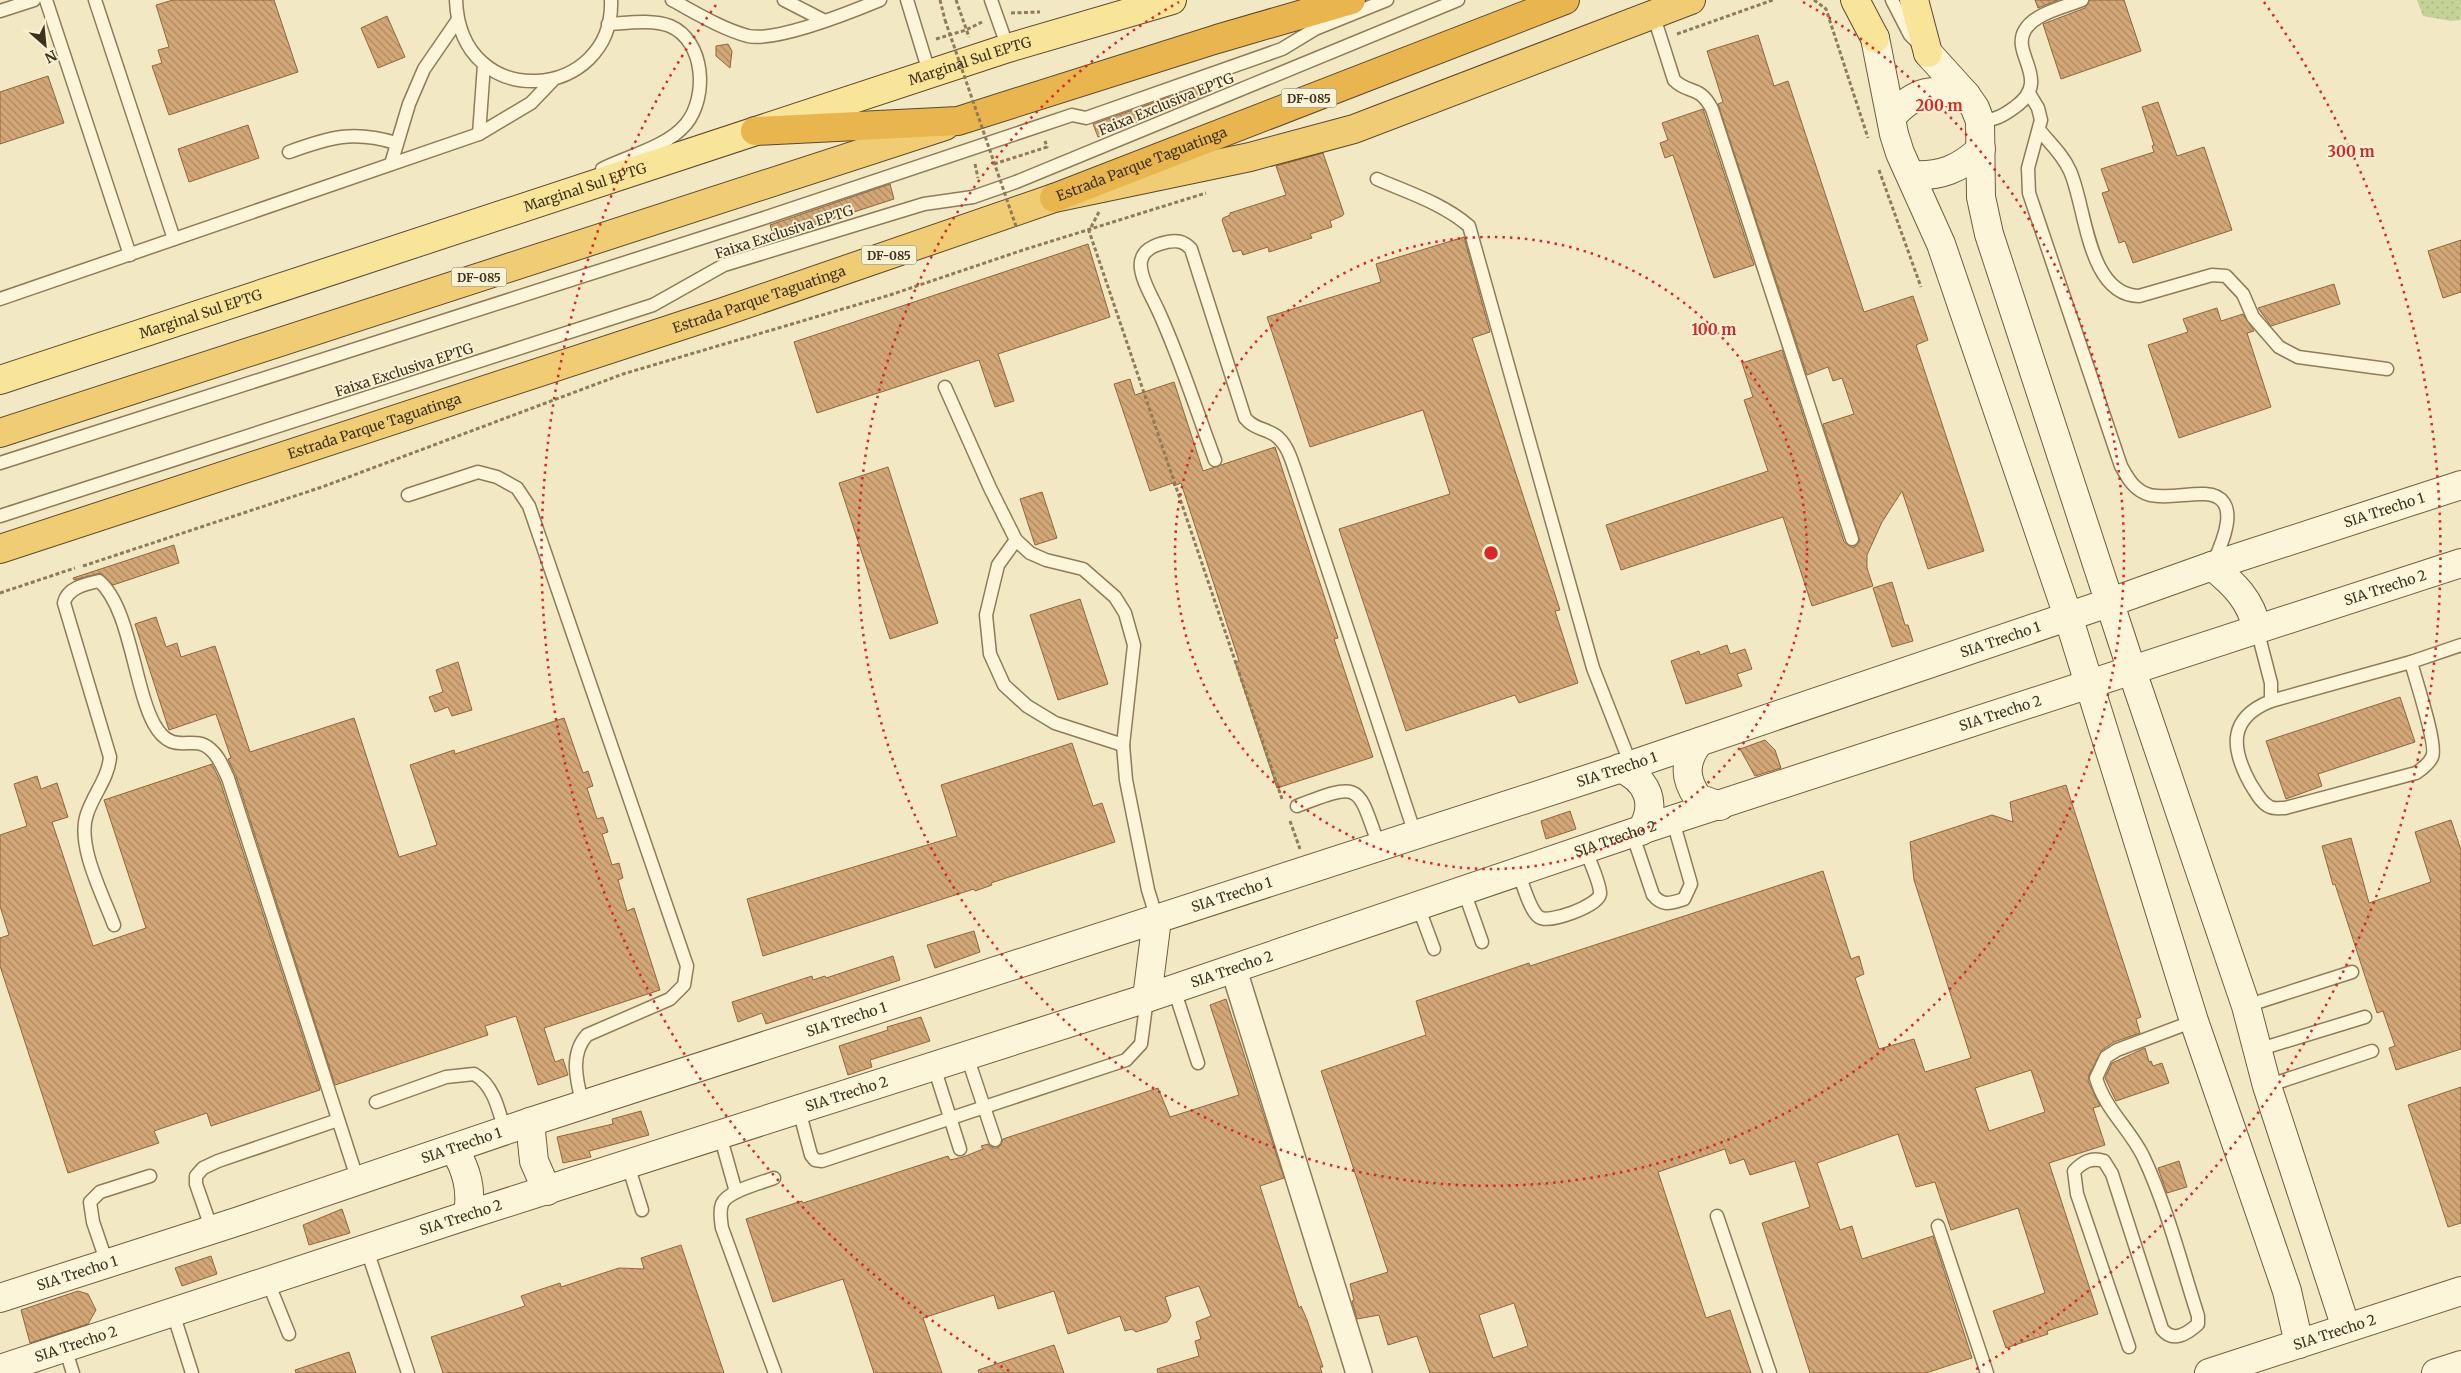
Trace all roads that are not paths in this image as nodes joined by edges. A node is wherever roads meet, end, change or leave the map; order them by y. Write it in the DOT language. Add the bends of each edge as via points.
graph roads {
  1 [pos="34,0"];
  2 [pos="46,0"];
  3 [pos="94,0"];
  4 [pos="456,0"];
  5 [pos="611,0"];
  6 [pos="672,0"];
  7 [pos="784,0"];
  8 [pos="880,0"];
  9 [pos="907,0"];
  10 [pos="991,0"];
  11 [pos="1172,0"];
  12 [pos="1351,0"];
  13 [pos="1387,0"];
  14 [pos="1458,0"];
  15 [pos="1564,0"];
  16 [pos="1691,0"];
  17 [pos="1855,0"];
  18 [pos="1867,0"];
  19 [pos="1892,0"];
  20 [pos="1914,0"];
  21 [pos="2082,0"];
  22 [pos="0,11"];
  23 [pos="1653,14"];
  24 [pos="823,20"];
  25 [pos="457,21"];
  26 [pos="608,24"];
  27 [pos="1875,38"];
  28 [pos="1008,48"];
  29 [pos="1928,53"];
  30 [pos="484,65"];
  31 [pos="930,75"];
  32 [pos="554,79"];
  33 [pos="2029,93"];
  34 [pos="1966,95"];
  35 [pos="1892,116"];
  36 [pos="958,122"];
  37 [pos="1980,122"];
  38 [pos="755,131"];
  39 [pos="2040,131"];
  40 [pos="479,134"];
  41 [pos="396,143"];
  42 [pos="1981,149"];
  43 [pos="289,152"];
  44 [pos="391,164"];
  45 [pos="1911,175"];
  46 [pos="1376,179"];
  47 [pos="1054,198"];
  48 [pos="544,200"];
  49 [pos="174,239"];
  50 [pos="130,255"];
  51 [pos="0,299"];
  52 [pos="2387,369"];
  53 [pos="0,380"];
  54 [pos="945,388"];
  55 [pos="0,433"];
  56 [pos="1215,460"];
  57 [pos="0,463"];
  58 [pos="2461,485"];
  59 [pos="408,495"];
  60 [pos="0,516"];
  61 [pos="1852,539"];
  62 [pos="1016,540"];
  63 [pos="0,549"];
  64 [pos="2461,563"];
  65 [pos="2212,566"];
  66 [pos="2111,602"];
  67 [pos="2068,616"];
  68 [pos="2257,630"];
  69 [pos="2461,645"];
  70 [pos="2410,662"];
  71 [pos="2132,671"];
  72 [pos="2088,684"];
  73 [pos="2271,701"];
  74 [pos="1699,742"];
  75 [pos="1123,745"];
  76 [pos="1625,767"];
  77 [pos="1720,806"];
  78 [pos="1290,809"];
  79 [pos="1673,821"];
  80 [pos="1637,832"];
  81 [pos="1415,834"];
  82 [pos="1379,846"];
  83 [pos="1585,849"];
  84 [pos="1518,871"];
  85 [pos="1464,891"];
  86 [pos="1418,906"];
  87 [pos="1157,919"];
  88 [pos="114,925"];
  89 [pos="1482,942"];
  90 [pos="1434,949"];
  91 [pos="1234,970"];
  92 [pos="2352,972"];
  93 [pos="1174,989"];
  94 [pos="1148,998"];
  95 [pos="2246,1006"];
  96 [pos="2365,1017"];
  97 [pos="2194,1021"];
  98 [pos="2257,1050"];
  99 [pos="2372,1052"];
  100 [pos="967,1056"];
  101 [pos="1198,1063"];
  102 [pos="934,1067"];
  103 [pos="2267,1086"];
  104 [pos="376,1102"];
  105 [pos="583,1106"];
  106 [pos="984,1108"];
  107 [pos="799,1110"];
  108 [pos="951,1119"];
  109 [pos="338,1120"];
  110 [pos="530,1122"];
  111 [pos="505,1132"];
  112 [pos="720,1135"];
  113 [pos="995,1140"];
  114 [pos="454,1149"];
  115 [pos="960,1149"];
  116 [pos="628,1165"];
  117 [pos="150,1176"];
  118 [pos="774,1178"];
  119 [pos="358,1181"];
  120 [pos="547,1191"];
  121 [pos="736,1192"];
  122 [pos="642,1210"];
  123 [pos="468,1215"];
  124 [pos="1717,1216"];
  125 [pos="1938,1226"];
  126 [pos="212,1230"];
  127 [pos="367,1250"];
  128 [pos="107,1263"];
  129 [pos="268,1282"];
  130 [pos="2461,1291"];
  131 [pos="0,1298"];
  132 [pos="173,1312"];
  133 [pos="2346,1328"];
  134 [pos="289,1334"];
  135 [pos="2299,1344"];
  136 [pos="2129,1347"];
  137 [pos="69,1360"];
  138 [pos="2461,1365"];
  139 [pos="33,1366"];
  140 [pos="0,1369"];
  141 [pos="192,1373"];
  142 [pos="408,1373"];
  143 [pos="775,1373"];
  144 [pos="1359,1373"];
  145 [pos="1770,1373"];
  146 [pos="1987,1373"];
  147 [pos="2209,1373"];
  148 [pos="2436,1373"];
  1 -- 22 [label="lane"];
  2 -- 50 [label="lane"];
  3 -- 49 [label="lane"];
  4 -- 25 [label="lane"];
  5 -- 26 [label="lane"];
  6 -- 24 [label="lane" via="749,36 769,36"];
  7 -- 24 [label="lane"];
  8 -- 24 [label="lane"];
  9 -- 31 [label="lane"];
  10 -- 28 [label="lane"];
  11 -- 28 [label="main road, Marginal Sul EPTG"];
  12 -- 36 [label="highway, DF-085"];
  13 -- 57 [label="lane, Faixa Exclusiva EPTG" via="1315,29 1282,49 1155,95 1086,118 1072,115 761,219"];
  14 -- 60 [label="lane, Faixa Exclusiva EPTG" via="1016,182 973,197 924,204 724,265 653,306"];
  15 -- 47 [label="highway, Estrada Parque Taguatinga / DF-085"];
  16 -- 23 [label="highway"];
  17 -- 27 [label="main road"];
  18 -- 27 [label="lane"];
  19 -- 29 [label="lane" via="1910,35"];
  20 -- 29 [label="main road"];
  21 -- 33 [label="lane" via="2032,22 2024,32 2023,49 2032,83"];
  23 -- 47 [label="highway" via="1354,129 1250,157"];
  23 -- 61 [label="lane" via="1674,80 1680,86 1705,96 1712,109"];
  25 -- 30 [label="lane" via="467,45"];
  25 -- 41 [label="lane" via="424,69"];
  26 -- 32 [label="lane" via="597,48 578,68"];
  26 -- 48 [label="lane" via="650,22 670,26 684,36 696,56 701,78 697,104 686,124 668,138"];
  27 -- 35 [label="main road"];
  28 -- 31 [label="main road, Marginal Sul EPTG"];
  29 -- 34 [label="main road"];
  30 -- 32 [label="lane" via="514,79 530,82"];
  30 -- 40 [label="lane"];
  31 -- 38 [label="main road, Marginal Sul EPTG"];
  32 -- 40 [label="lane" via="531,103"];
  33 -- 37 [label="lane" via="2024,101 1995,120"];
  33 -- 39 [label="lane" via="2042,120"];
  34 -- 35 [label="main road" via="1928,92 1904,103"];
  34 -- 37 [label="main road"];
  35 -- 45 [label="main road" via="1900,153"];
  36 -- 38 [label="highway"];
  36 -- 55 [label="highway, DF-085"];
  37 -- 42 [label="main road"];
  38 -- 48 [label="main road, Marginal Sul EPTG"];
  39 -- 52 [label="lane" via="2064,158 2071,172 2087,238 2100,267 2119,292 2138,296 2212,274 2226,276 2243,294 2253,316 2279,347 2298,357"];
  39 -- 65 [label="lane" via="2028,168 2029,193 2120,466 2133,485 2151,495 2206,494 2220,499 2226,507 2227,528"];
  40 -- 44 [label="lane"];
  41 -- 43 [label="lane" via="372,136 328,137"];
  41 -- 44 [label="lane"];
  42 -- 45 [label="main road" via="1951,171 1928,176"];
  42 -- 66 [label="main road" via="1981,197 1989,234"];
  44 -- 49 [label="lane"];
  45 -- 67 [label="main road" via="1941,244"];
  46 -- 76 [label="lane" via="1440,206 1469,226 1593,668"];
  47 -- 63 [label="highway, Estrada Parque Taguatinga / DF-085" via="714,315"];
  48 -- 53 [label="main road, Marginal Sul EPTG"];
  49 -- 50 [label="lane"];
  50 -- 51 [label="lane"];
  54 -- 62 [label="lane"];
  56 -- 81 [label="lane" via="1141,268 1141,258 1146,252 1169,242 1181,242 1191,249 1245,418 1285,445"];
  58 -- 65 [label="main road, SIA Trecho 1"];
  59 -- 105 [label="lane" via="478,472 497,477 517,488 529,506 687,966 684,985 670,999 587,1035 579,1043 575,1056"];
  62 -- 75 [label="lane" via="1030,553 1083,569 1115,597 1125,612 1134,645"];
  62 -- 75 [label="lane" via="998,565 986,615 990,654 1004,684 1027,706 1055,723"];
  64 -- 68 [label="main road, SIA Trecho 2"];
  65 -- 66 [label="main road, SIA Trecho 1"];
  65 -- 68 [label="main road" via="2240,590"];
  66 -- 67 [label="main road, SIA Trecho 1"];
  66 -- 71 [label="main road"];
  67 -- 72 [label="main road"];
  67 -- 74 [label="main road, SIA Trecho 1"];
  68 -- 71 [label="main road, SIA Trecho 2"];
  68 -- 73 [label="lane" via="2271,683"];
  69 -- 70 [label="lane"];
  70 -- 73 [label="lane"];
  70 -- 73 [label="lane" via="2433,741 2433,756 2426,766 2416,773 2306,804 2270,807 2257,795 2246,775 2236,734 2246,714"];
  71 -- 72 [label="main road, SIA Trecho 2"];
  71 -- 95 [label="main road"];
  72 -- 77 [label="main road, SIA Trecho 2"];
  72 -- 97 [label="main road"];
  74 -- 76 [label="main road, SIA Trecho 1"];
  74 -- 77 [label="main road" via="1690,753 1687,777 1698,798"];
  75 -- 87 [label="lane" via="1126,780"];
  76 -- 80 [label="main road" via="1644,788 1651,803 1650,818"];
  76 -- 81 [label="main road, SIA Trecho 1"];
  77 -- 79 [label="main road, SIA Trecho 2"];
  78 -- 82 [label="lane" via="1340,791 1354,793 1361,799"];
  79 -- 80 [label="main road, SIA Trecho 2"];
  79 -- 80 [label="lane" via="1691,884 1684,899 1666,904 1654,895"];
  80 -- 83 [label="main road, SIA Trecho 2"];
  81 -- 82 [label="main road, SIA Trecho 1"];
  82 -- 87 [label="main road, SIA Trecho 1"];
  83 -- 84 [label="main road, SIA Trecho 2"];
  83 -- 84 [label="lane" via="1601,892 1598,900 1548,920 1539,918 1533,911"];
  84 -- 85 [label="main road, SIA Trecho 2"];
  85 -- 86 [label="main road, SIA Trecho 2"];
  85 -- 89 [label="lane"];
  86 -- 90 [label="lane"];
  86 -- 91 [label="main road, SIA Trecho 2"];
  87 -- 94 [label="main road"];
  87 -- 105 [label="main road, SIA Trecho 1"];
  88 -- 109 [label="lane" via="90,861 84,833 88,811 107,775 110,757 64,604 65,596 70,592 100,581 112,595 121,618 146,704 158,731 174,743 209,747 225,773"];
  91 -- 93 [label="main road, SIA Trecho 2"];
  91 -- 144 [label="street"];
  92 -- 95 [label="lane"];
  93 -- 94 [label="main road, SIA Trecho 2"];
  93 -- 101 [label="lane"];
  94 -- 100 [label="main road, SIA Trecho 2"];
  94 -- 106 [label="lane" via="1141,1044 1126,1060"];
  95 -- 98 [label="main road"];
  96 -- 98 [label="lane"];
  97 -- 135 [label="main road" via="2287,1290"];
  97 -- 136 [label="lane" via="2112,1053 2106,1057 2096,1078 2100,1093 2141,1153 2155,1182 2198,1316 2198,1324 2188,1333 2172,1336 2162,1329 2112,1174 2104,1161 2090,1160 2074,1171 2077,1194"];
  98 -- 103 [label="main road"];
  99 -- 103 [label="lane"];
  100 -- 102 [label="main road, SIA Trecho 2"];
  100 -- 106 [label="lane"];
  102 -- 107 [label="main road, SIA Trecho 2"];
  102 -- 108 [label="lane"];
  103 -- 133 [label="main road"];
  104 -- 111 [label="lane" via="446,1077 474,1074 487,1084"];
  105 -- 110 [label="main road, SIA Trecho 1"];
  106 -- 108 [label="lane"];
  106 -- 113 [label="lane"];
  107 -- 108 [label="lane" via="811,1155 822,1161"];
  107 -- 112 [label="main road, SIA Trecho 2"];
  108 -- 115 [label="lane"];
  109 -- 119 [label="lane"];
  109 -- 126 [label="lane" via="202,1168 196,1176 196,1184"];
  110 -- 111 [label="main road, SIA Trecho 1"];
  110 -- 120 [label="main road" via="534,1161"];
  111 -- 114 [label="main road, SIA Trecho 1"];
  112 -- 116 [label="main road, SIA Trecho 2"];
  112 -- 121 [label="lane"];
  114 -- 119 [label="main road, SIA Trecho 1"];
  114 -- 123 [label="main road" via="468,1180 471,1198"];
  116 -- 120 [label="main road, SIA Trecho 2"];
  116 -- 122 [label="lane"];
  117 -- 128 [label="lane" via="100,1192 90,1202"];
  118 -- 121 [label="lane"];
  119 -- 126 [label="main road, SIA Trecho 1"];
  120 -- 123 [label="main road, SIA Trecho 2"];
  121 -- 143 [label="lane" via="723,1202 720,1211 722,1228"];
  123 -- 127 [label="main road, SIA Trecho 2"];
  124 -- 145 [label="lane"];
  125 -- 146 [label="lane"];
  126 -- 128 [label="main road, SIA Trecho 1"];
  127 -- 129 [label="main road, SIA Trecho 2"];
  127 -- 142 [label="lane"];
  128 -- 131 [label="main road, SIA Trecho 1"];
  129 -- 132 [label="main road, SIA Trecho 2"];
  129 -- 134 [label="lane"];
  130 -- 133 [label="main road, SIA Trecho 2"];
  132 -- 137 [label="main road, SIA Trecho 2"];
  132 -- 141 [label="lane"];
  133 -- 135 [label="main road, SIA Trecho 2"];
  135 -- 147 [label="main road, SIA Trecho 2"];
  137 -- 139 [label="main road, SIA Trecho 2"];
  138 -- 148 [label="main road"];
  139 -- 140 [label="main road, SIA Trecho 2"];
}
